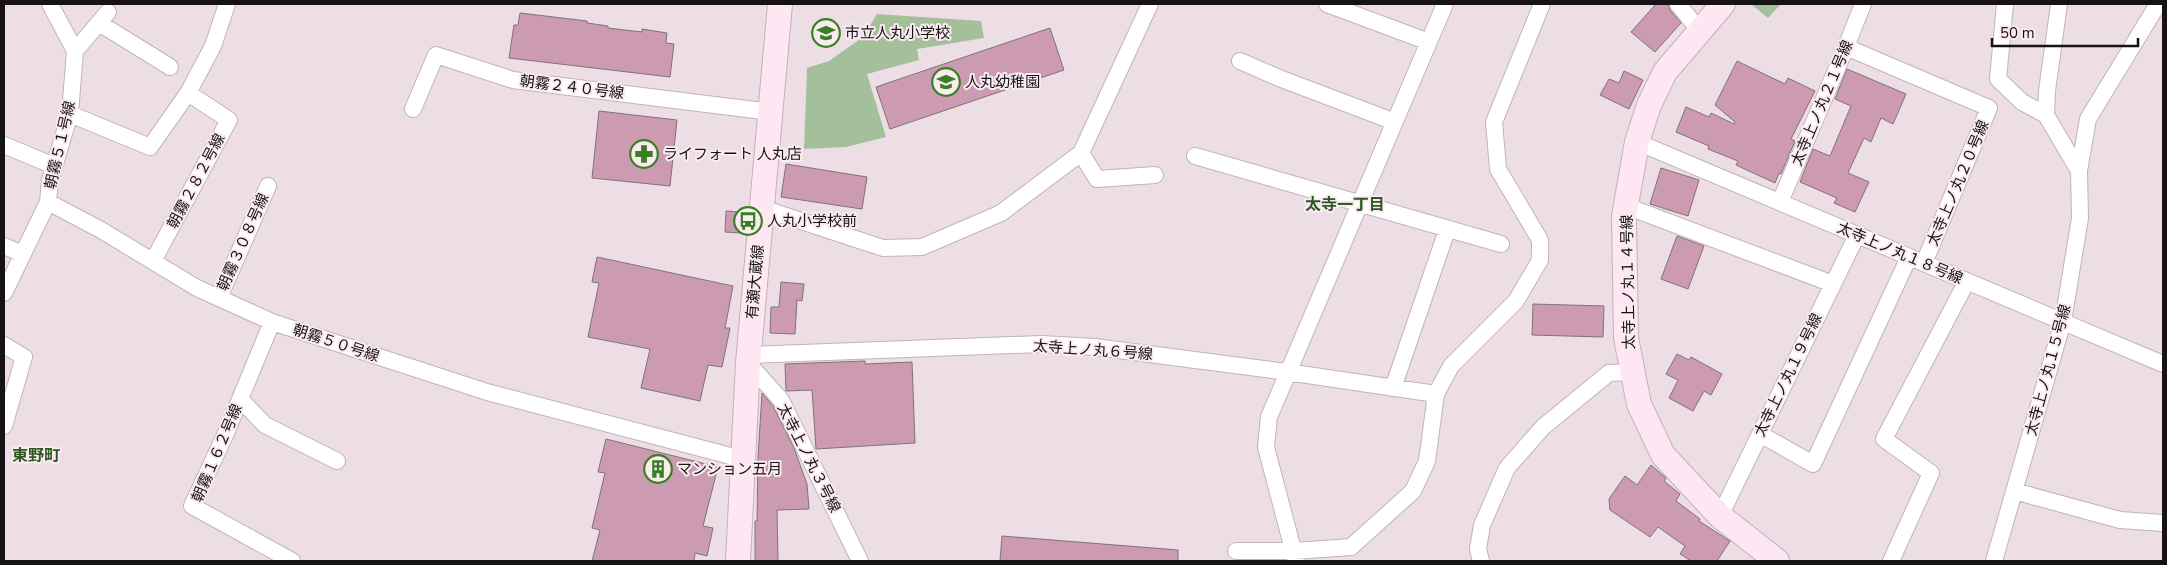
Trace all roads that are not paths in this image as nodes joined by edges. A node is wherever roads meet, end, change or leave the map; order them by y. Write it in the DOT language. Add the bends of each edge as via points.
graph roads {
  1 [pos="50,4"];
  2 [pos="227,4"];
  3 [pos="780,4"];
  4 [pos="1150,4"];
  5 [pos="1327,4"];
  6 [pos="1445,4"];
  7 [pos="1542,4"];
  8 [pos="1678,4"];
  9 [pos="1723,4"];
  10 [pos="1863,4"];
  11 [pos="2005,4"];
  12 [pos="2059,4"];
  13 [pos="2158,4"];
  14 [pos="1699,30"];
  15 [pos="1429,42"];
  16 [pos="1846,47"];
  17 [pos="75,52"];
  18 [pos="1240,61"];
  19 [pos="170,67"];
  20 [pos="188,94"];
  21 [pos="413,109"];
  22 [pos="771,112"];
  23 [pos="70,114"];
  24 [pos="2046,115"];
  25 [pos="1395,122"];
  26 [pos="1638,142"];
  27 [pos="4,145"];
  28 [pos="1081,153"];
  29 [pos="1194,156"];
  30 [pos="54,166"];
  31 [pos="2079,171"];
  32 [pos="1155,175"];
  33 [pos="268,186"];
  34 [pos="48,202"];
  35 [pos="1780,202"];
  36 [pos="1359,204"];
  37 [pos="1626,206"];
  38 [pos="762,208"];
  39 [pos="1447,230"];
  40 [pos="1857,235"];
  41 [pos="1501,244"];
  42 [pos="4,246"];
  43 [pos="23,254"];
  44 [pos="1916,260"];
  45 [pos="153,261"];
  46 [pos="1967,281"];
  47 [pos="1833,284"];
  48 [pos="4,293"];
  49 [pos="219,298"];
  50 [pos="2063,321"];
  51 [pos="272,322"];
  52 [pos="4,345"];
  53 [pos="748,359"];
  54 [pos="2163,364"];
  55 [pos="1287,372"];
  56 [pos="1632,372"];
  57 [pos="1393,388"];
  58 [pos="1436,394"];
  59 [pos="240,399"];
  60 [pos="4,426"];
  61 [pos="1760,434"];
  62 [pos="742,459"];
  63 [pos="338,462"];
  64 [pos="2014,491"];
  65 [pos="1720,516"];
  66 [pos="2163,523"];
  67 [pos="1236,551"];
  68 [pos="1295,556"];
  69 [pos="292,561"];
  70 [pos="738,561"];
  71 [pos="860,561"];
  72 [pos="1481,561"];
  73 [pos="1776,561"];
  74 [pos="1891,561"];
  75 [pos="1994,561"];
  1 -- 17 [label="street"];
  2 -- 20 [label="street" via="213,46"];
  3 -- 22 [label="street, 有瀬大蔵線"];
  4 -- 28 [label="street"];
  5 -- 15 [label="street"];
  6 -- 15 [label="street"];
  7 -- 58 [label="street" via="1494,122 1498,169 1540,240 1540,260 1516,301 1451,366"];
  8 -- 14 [label="street"];
  9 -- 14 [label="street, 太寺上ノ丸１４号線"];
  10 -- 16 [label="street, 太寺上ノ丸２１号線"];
  11 -- 24 [label="street" via="1998,79 2022,102"];
  12 -- 24 [label="street"];
  13 -- 31 [label="street" via="2088,119"];
  14 -- 26 [label="street, 太寺上ノ丸１４号線" via="1665,72 1649,105"];
  15 -- 25 [label="street"];
  16 -- 35 [label="street, 太寺上ノ丸２１号線"];
  16 -- 44 [label="street, 太寺上ノ丸２０号線" via="1990,108"];
  17 -- 19 [label="street" via="103,17"];
  17 -- 23 [label="street, 朝霧５１号線"];
  18 -- 25 [label="street"];
  20 -- 23 [label="street" via="150,147"];
  20 -- 45 [label="street, 朝霧２８２号線" via="229,120"];
  21 -- 22 [label="street, 朝霧２４０号線" via="436,55 513,80"];
  22 -- 38 [label="street, 有瀬大蔵線"];
  23 -- 30 [label="street, 朝霧５１号線"];
  24 -- 31 [label="street, 太寺上ノ丸１５号線"];
  25 -- 36 [label="street"];
  26 -- 35 [label="street, 太寺上ノ丸１８号線"];
  26 -- 37 [label="street, 太寺上ノ丸１４号線"];
  27 -- 30 [label="street"];
  28 -- 32 [label="street" via="1097,179"];
  28 -- 38 [label="street" via="1001,213 922,247 883,248"];
  29 -- 36 [label="street"];
  30 -- 34 [label="street, 朝霧５１号線"];
  31 -- 50 [label="street, 太寺上ノ丸１５号線" via="2080,218"];
  33 -- 49 [label="street, 朝霧３０８号線"];
  34 -- 43 [label="street"];
  34 -- 45 [label="street, 朝霧５０号線"];
  35 -- 40 [label="street, 太寺上ノ丸１８号線"];
  36 -- 39 [label="street"];
  36 -- 55 [label="street"];
  37 -- 47 [label="street"];
  37 -- 56 [label="street, 太寺上ノ丸１４号線" via="1626,338"];
  38 -- 53 [label="street, 有瀬大蔵線"];
  39 -- 41 [label="street"];
  39 -- 57 [label="street"];
  40 -- 44 [label="street, 太寺上ノ丸１８号線"];
  40 -- 47 [label="street, 太寺上ノ丸１９号線"];
  42 -- 43 [label="street"];
  43 -- 48 [label="street"];
  44 -- 46 [label="street, 太寺上ノ丸１８号線"];
  44 -- 61 [label="street" via="1813,464"];
  45 -- 49 [label="street, 朝霧５０号線" via="196,288"];
  46 -- 50 [label="street, 太寺上ノ丸１８号線"];
  46 -- 74 [label="street" via="1884,439 1930,473"];
  47 -- 61 [label="street, 太寺上ノ丸１９号線"];
  49 -- 51 [label="street, 朝霧５０号線"];
  50 -- 54 [label="street, 太寺上ノ丸１８号線"];
  50 -- 64 [label="street, 太寺上ノ丸１５号線"];
  51 -- 59 [label="street, 朝霧１６２号線"];
  51 -- 62 [label="street, 朝霧５０号線" via="487,392"];
  52 -- 60 [label="street" via="24,357"];
  53 -- 55 [label="street, 太寺上ノ丸６号線" via="1041,344 1095,347"];
  53 -- 62 [label="street, 有瀬大蔵線"];
  53 -- 71 [label="street, 太寺上ノ丸３号線" via="781,400"];
  55 -- 57 [label="street, 太寺上ノ丸６号線"];
  55 -- 68 [label="street" via="1269,417 1266,447"];
  56 -- 65 [label="street, 太寺上ノ丸１４号線" via="1638,404 1663,455"];
  56 -- 72 [label="street" via="1609,373 1543,427 1507,468 1482,524 1478,549"];
  57 -- 58 [label="street, 太寺上ノ丸６号線"];
  58 -- 68 [label="street" via="1427,461 1413,491 1351,547"];
  59 -- 63 [label="street" via="265,425"];
  59 -- 69 [label="street, 朝霧１６２号線" via="192,506"];
  61 -- 65 [label="street, 太寺上ノ丸１９号線"];
  62 -- 70 [label="street, 有瀬大蔵線"];
  64 -- 66 [label="street" via="2120,520"];
  64 -- 75 [label="street, 太寺上ノ丸１５号線"];
  65 -- 73 [label="street, 太寺上ノ丸１４号線"];
  67 -- 68 [label="street"];
}
